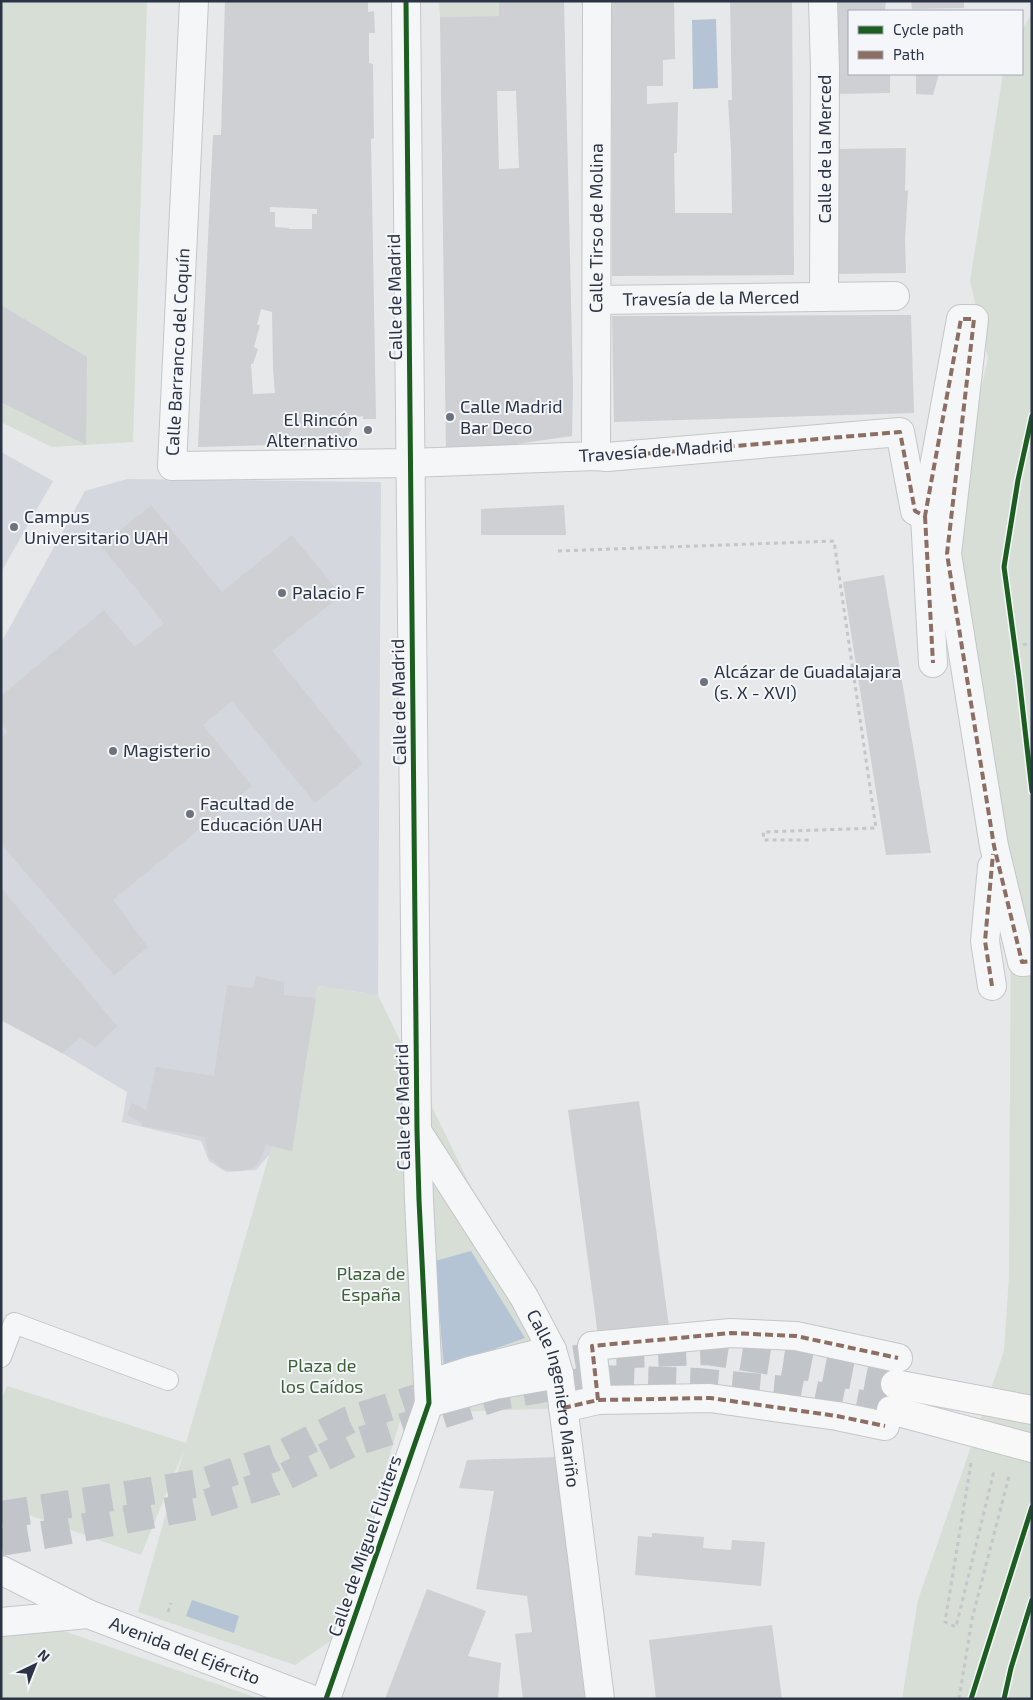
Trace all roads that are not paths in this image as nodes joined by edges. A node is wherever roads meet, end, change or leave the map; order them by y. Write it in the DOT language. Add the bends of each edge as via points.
graph roads {
  1 [pos="194,1"];
  2 [pos="406,1"];
  3 [pos="597,1"];
  4 [pos="823,1"];
  5 [pos="895,296"];
  6 [pos="824,297"];
  7 [pos="597,300"];
  8 [pos="602,457"];
  9 [pos="410,463"];
  10 [pos="925,516"];
  11 [pos="933,664"];
  12 [pos="994,846"];
  13 [pos="1032,961"];
  14 [pos="992,986"];
  15 [pos="417,1131"];
  16 [pos="1,1357"];
  17 [pos="556,1362"];
  18 [pos="897,1371"];
  19 [pos="168,1380"];
  20 [pos="429,1394"];
  21 [pos="598,1400"];
  22 [pos="563,1408"];
  23 [pos="1030,1409"];
  24 [pos="888,1418"];
  25 [pos="1026,1446"];
  26 [pos="1,1570"];
  27 [pos="88,1614"];
  28 [pos="1,1622"];
  29 [pos="311,1699"];
  30 [pos="326,1699"];
  31 [pos="600,1699"];
  1 -- 9 [label="street, Calle Barranco del Coquín" via="172,466"];
  2 -- 9 [label="street, Calle de Madrid"];
  3 -- 7 [label="street, Calle Tirso de Molina"];
  4 -- 6 [label="street, Calle de la Merced"];
  5 -- 6 [label="street, Travesía de la Merced"];
  6 -- 7 [label="street, Travesía de la Merced"];
  7 -- 8 [label="street, Calle Tirso de Molina"];
  8 -- 9 [label="street, Travesía de Madrid"];
  8 -- 10 [label="street, Travesía de Madrid" via="900,432 915,511"];
  9 -- 15 [label="street, Calle de Madrid"];
  10 -- 11 [label="street"];
  10 -- 12 [label="street" via="961,319 974,319 947,554"];
  12 -- 13 [label="street" via="1022,962"];
  12 -- 14 [label="street" via="985,941"];
  15 -- 17 [label="street, Calle Ingeniero Mariño" via="524,1297"];
  15 -- 20 [label="street, Calle de Madrid"];
  16 -- 19 [label="lane" via="14,1322"];
  17 -- 20 [label="street" via="495,1385"];
  17 -- 22 [label="street, Calle Ingeniero Mariño"];
  18 -- 21 [label="street" via="796,1336 731,1333 592,1346"];
  18 -- 23 [label="main road"];
  20 -- 30 [label="street, Calle de Miguel Fluiters"];
  21 -- 22 [label="street"];
  21 -- 24 [label="street" via="710,1398 837,1416"];
  22 -- 31 [label="street, Calle Ingeniero Mariño"];
  24 -- 25 [label="main road"];
  26 -- 27 [label="street, Avenida del Ejército"];
  27 -- 28 [label="street, Avenida del Ejército"];
  27 -- 29 [label="street, Avenida del Ejército"];
}
